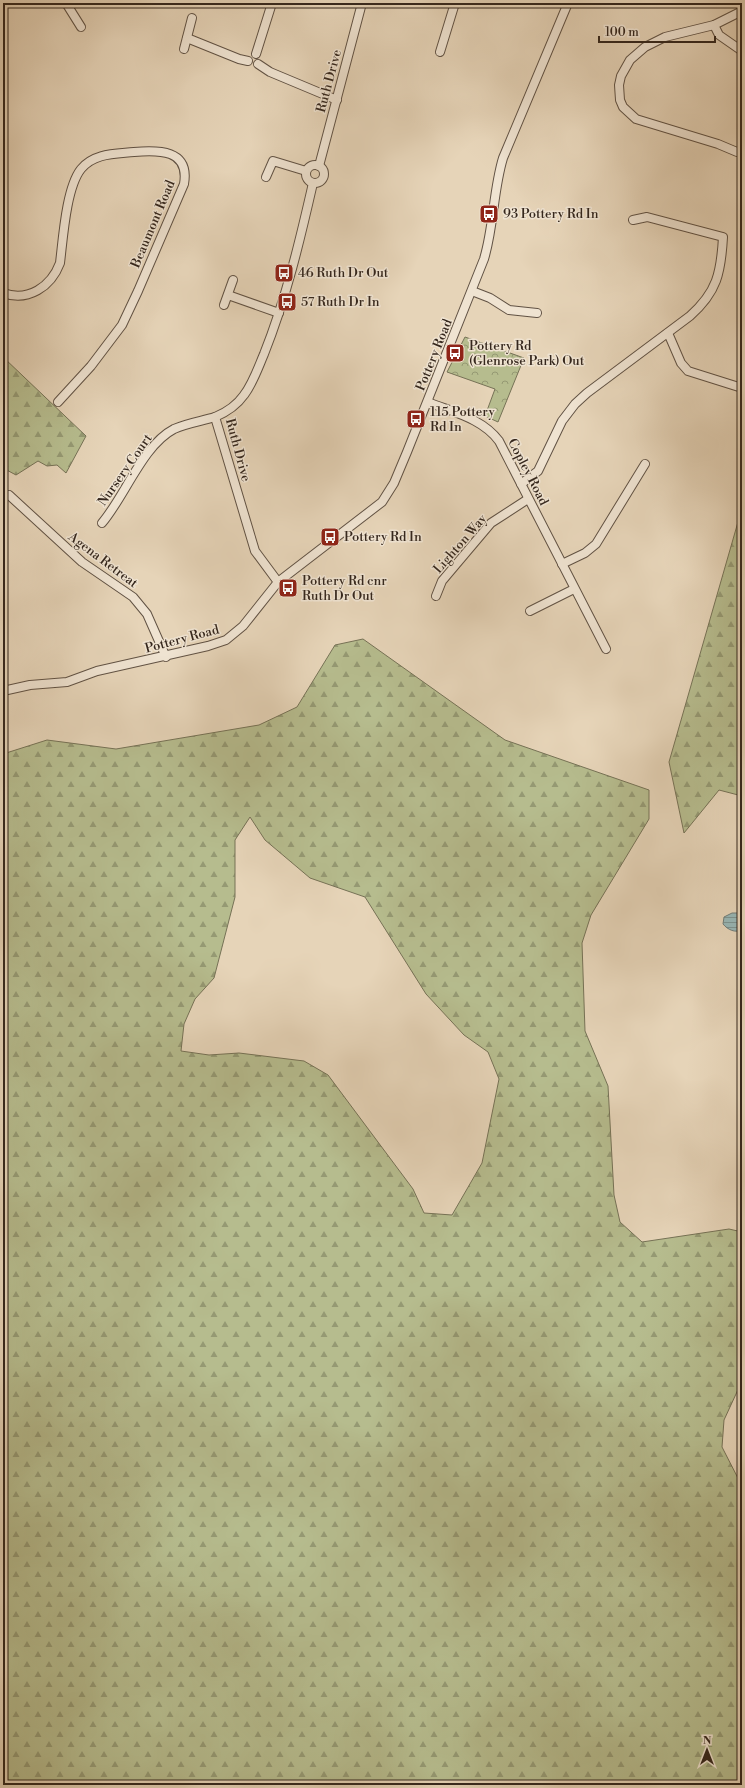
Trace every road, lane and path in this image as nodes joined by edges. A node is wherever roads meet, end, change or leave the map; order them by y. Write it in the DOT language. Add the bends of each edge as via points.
graph roads {
  1 [pos="66,3"];
  2 [pos="272,3"];
  3 [pos="362,3"];
  4 [pos="455,3"];
  5 [pos="568,3"];
  6 [pos="742,11"];
  7 [pos="192,18"];
  8 [pos="714,25"];
  9 [pos="81,27"];
  10 [pos="187,38"];
  11 [pos="184,49"];
  12 [pos="742,51"];
  13 [pos="440,52"];
  14 [pos="256,54"];
  15 [pos="248,60"];
  16 [pos="258,64"];
  17 [pos="337,100"];
  18 [pos="737,152"];
  19 [pos="319,166"];
  20 [pos="306,171"];
  21 [pos="266,177"];
  22 [pos="313,182"];
  23 [pos="633,220"];
  24 [pos="233,280"];
  25 [pos="472,291"];
  26 [pos="3,293"];
  27 [pos="228,294"];
  28 [pos="224,305"];
  29 [pos="279,313"];
  30 [pos="537,313"];
  31 [pos="668,333"];
  32 [pos="742,388"];
  33 [pos="58,402"];
  34 [pos="428,402"];
  35 [pos="215,417"];
  36 [pos="645,464"];
  37 [pos="521,484"];
  38 [pos="9,495"];
  39 [pos="528,499"];
  40 [pos="102,523"];
  41 [pos="562,564"];
  42 [pos="278,582"];
  43 [pos="574,588"];
  44 [pos="436,596"];
  45 [pos="530,611"];
  46 [pos="606,649"];
  47 [pos="166,656"];
  48 [pos="3,690"];
  1 -- 9 [label="street"];
  2 -- 14 [label="street"];
  3 -- 17 [label="street, Ruth Drive"];
  4 -- 13 [label="street"];
  5 -- 25 [label="street, Pottery Road" via="503,158 497,181 489,241"];
  6 -- 8 [label="street"];
  7 -- 10 [label="street"];
  8 -- 12 [label="street" via="719,35"];
  8 -- 18 [label="street" via="665,37 645,47 625,68 619,93 623,107 636,119"];
  10 -- 11 [label="street"];
  10 -- 15 [label="street" via="239,59"];
  14 -- 15 [label="street"];
  14 -- 16 [label="street" via="260,59"];
  15 -- 16 [label="street" via="252,66"];
  16 -- 17 [label="street" via="270,72"];
  17 -- 19 [label="street, Ruth Drive"];
  19 -- 20 [label="street" via="313,165"];
  19 -- 22 [label="street" via="324,175 318,182"];
  20 -- 21 [label="street" via="273,161"];
  20 -- 22 [label="street" via="308,179"];
  22 -- 29 [label="street, Ruth Drive"];
  23 -- 31 [label="street" via="647,217 723,237 719,275 710,294 702,305"];
  24 -- 27 [label="street"];
  25 -- 30 [label="street" via="509,310"];
  25 -- 34 [label="street, Pottery Road"];
  26 -- 33 [label="street, Beaumont Road" via="15,296 30,294 45,286 56,272 60,263 72,184 86,163 102,155 157,150 168,152 180,161 185,172 184,184 129,311 111,342"];
  27 -- 28 [label="street"];
  27 -- 29 [label="street"];
  29 -- 35 [label="street, Ruth Drive" via="253,380 244,395 227,412"];
  31 -- 32 [label="street" via="688,371"];
  31 -- 37 [label="street" via="575,404 562,421 538,471"];
  34 -- 37 [label="street, Copley Road" via="477,422 492,432"];
  34 -- 42 [label="street, Pottery Road" via="394,483 382,502"];
  35 -- 40 [label="street, Nursery Court" via="175,429 161,438 153,446"];
  35 -- 42 [label="street, Ruth Drive" via="255,551"];
  36 -- 41 [label="street" via="596,544 585,553"];
  37 -- 39 [label="street, Copley Road"];
  38 -- 47 [label="street, Agena Retreat" via="82,562 133,597 148,614"];
  39 -- 41 [label="street, Copley Road"];
  39 -- 44 [label="street, Lighton Way" via="488,526 442,581"];
  41 -- 43 [label="street, Copley Road"];
  42 -- 47 [label="street, Pottery Road" via="243,626 230,637 218,644"];
  43 -- 45 [label="street"];
  43 -- 46 [label="street, Copley Road"];
  47 -- 48 [label="street, Pottery Road" via="97,671 67,682"];
}
